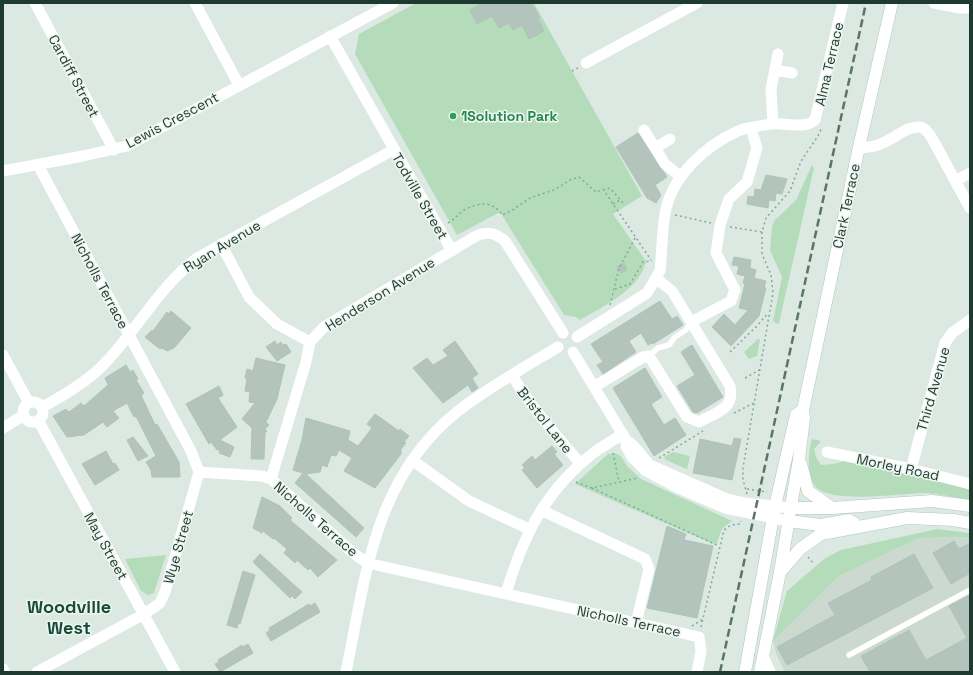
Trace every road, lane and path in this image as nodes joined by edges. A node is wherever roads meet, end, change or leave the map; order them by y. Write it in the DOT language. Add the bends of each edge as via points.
graph roads {
  1 [pos="35,3"];
  2 [pos="195,3"];
  3 [pos="369,3"];
  4 [pos="393,3"];
  5 [pos="697,3"];
  6 [pos="843,3"];
  7 [pos="892,3"];
  8 [pos="934,3"];
  9 [pos="970,8"];
  10 [pos="374,13"];
  11 [pos="330,36"];
  12 [pos="778,54"];
  13 [pos="586,63"];
  14 [pos="775,70"];
  15 [pos="792,72"];
  16 [pos="240,85"];
  17 [pos="773,124"];
  18 [pos="822,126"];
  19 [pos="751,128"];
  20 [pos="644,130"];
  21 [pos="670,139"];
  22 [pos="859,147"];
  23 [pos="655,148"];
  24 [pos="114,150"];
  25 [pos="393,150"];
  26 [pos="38,165"];
  27 [pos="3,171"];
  28 [pos="970,173"];
  29 [pos="681,177"];
  30 [pos="955,181"];
  31 [pos="603,189"];
  32 [pos="620,200"];
  33 [pos="613,205"];
  34 [pos="625,205"];
  35 [pos="970,208"];
  36 [pos="665,213"];
  37 [pos="447,224"];
  38 [pos="720,225"];
  39 [pos="762,232"];
  40 [pos="635,238"];
  41 [pos="221,244"];
  42 [pos="452,250"];
  43 [pos="656,279"];
  44 [pos="615,289"];
  45 [pos="610,305"];
  46 [pos="769,312"];
  47 [pos="970,320"];
  48 [pos="691,322"];
  49 [pos="563,333"];
  50 [pos="129,334"];
  51 [pos="578,337"];
  52 [pos="310,342"];
  53 [pos="558,347"];
  54 [pos="573,352"];
  55 [pos="730,352"];
  56 [pos="3,355"];
  57 [pos="649,356"];
  58 [pos="761,369"];
  59 [pos="512,375"];
  60 [pos="745,378"];
  61 [pos="594,386"];
  62 [pos="29,403"];
  63 [pos="42,407"];
  64 [pos="803,410"];
  65 [pos="24,415"];
  66 [pos="38,420"];
  67 [pos="3,428"];
  68 [pos="624,437"];
  69 [pos="607,444"];
  70 [pos="827,452"];
  71 [pos="799,459"];
  72 [pos="412,460"];
  73 [pos="580,464"];
  74 [pos="911,469"];
  75 [pos="199,472"];
  76 [pos="642,477"];
  77 [pos="271,480"];
  78 [pos="574,481"];
  79 [pos="619,482"];
  80 [pos="970,484"];
  81 [pos="592,488"];
  82 [pos="772,493"];
  83 [pos="775,506"];
  84 [pos="970,506"];
  85 [pos="790,508"];
  86 [pos="832,508"];
  87 [pos="541,510"];
  88 [pos="744,511"];
  89 [pos="773,518"];
  90 [pos="788,521"];
  91 [pos="970,523"];
  92 [pos="861,526"];
  93 [pos="529,529"];
  94 [pos="719,546"];
  95 [pos="806,556"];
  96 [pos="367,563"];
  97 [pos="813,563"];
  98 [pos="780,572"];
  99 [pos="970,590"];
  100 [pos="506,593"];
  101 [pos="144,614"];
  102 [pos="636,623"];
  103 [pos="699,637"];
  104 [pos="849,655"];
  105 [pos="763,656"];
  106 [pos="3,669"];
  107 [pos="4,672"];
  108 [pos="37,672"];
  109 [pos="175,672"];
  110 [pos="346,672"];
  111 [pos="697,672"];
  112 [pos="745,672"];
  113 [pos="760,672"];
  114 [pos="770,672"];
  1 -- 24 [label="street, Cardiff Street"];
  2 -- 16 [label="street"];
  3 -- 10 [label="street"];
  4 -- 10 [label="street, Lewis Crescent"];
  5 -- 13 [label="street"];
  6 -- 17 [label="street, Alma Terrace" via="817,115 807,125"];
  7 -- 22 [label="main road, Clark Terrace"];
  8 -- 9 [label="street"];
  10 -- 11 [label="street, Lewis Crescent"];
  11 -- 16 [label="street, Lewis Crescent"];
  11 -- 25 [label="street, Todville Street"];
  12 -- 14 [label="street"];
  14 -- 15 [label="street"];
  14 -- 17 [label="street" via="771,89"];
  16 -- 24 [label="street, Lewis Crescent" via="127,146"];
  17 -- 19 [label="street"];
  18 -- 39 [label="path" via="801,162 790,191 766,218"];
  19 -- 29 [label="street" via="718,141 697,158"];
  19 -- 38 [label="street" via="757,148 748,182 729,199"];
  20 -- 23 [label="street"];
  21 -- 23 [label="street"];
  22 -- 30 [label="street" via="876,147 921,127 927,131"];
  22 -- 64 [label="main road, Clark Terrace"];
  23 -- 29 [label="street" via="665,164"];
  24 -- 26 [label="street, Lewis Crescent"];
  25 -- 41 [label="street, Ryan Avenue"];
  25 -- 42 [label="street, Todville Street"];
  26 -- 27 [label="street, Lewis Crescent"];
  26 -- 50 [label="street, Nicholls Terrace"];
  28 -- 30 [label="street"];
  29 -- 36 [label="street"];
  30 -- 35 [label="street"];
  31 -- 32 [label="path" via="610,188"];
  31 -- 33 [label="path"];
  31 -- 37 [label="path" via="596,192 579,177 554,190 530,198 502,215 491,203 466,209"];
  32 -- 33 [label="path"];
  32 -- 34 [label="path"];
  33 -- 40 [label="path"];
  36 -- 38 [label="path"];
  36 -- 43 [label="street" via="660,271"];
  38 -- 39 [label="path"];
  38 -- 48 [label="street" via="716,253 735,290 731,301"];
  39 -- 46 [label="path" via="762,254 771,275 773,293"];
  40 -- 44 [label="path" via="619,268"];
  40 -- 44 [label="path" via="652,261 643,262 630,284"];
  41 -- 50 [label="street, Ryan Avenue" via="179,272"];
  41 -- 52 [label="street" via="249,297 277,324"];
  42 -- 49 [label="street, Todville Street" via="485,232 495,234 505,241"];
  42 -- 52 [label="street, Henderson Avenue" via="324,327"];
  43 -- 48 [label="street" via="672,291"];
  43 -- 51 [label="street" via="647,293"];
  44 -- 45 [label="path"];
  46 -- 55 [label="path"];
  46 -- 58 [label="path"];
  47 -- 74 [label="street, Third Avenue" via="952,333 944,343"];
  48 -- 57 [label="lane" via="669,345 658,348"];
  48 -- 57 [label="street" via="730,386 732,397 728,406 699,422 686,417"];
  49 -- 51 [label="street" via="570,332"];
  49 -- 53 [label="street" via="557,340"];
  50 -- 63 [label="street, Ryan Avenue" via="106,362 81,383"];
  50 -- 75 [label="street, Nicholls Terrace" via="191,451"];
  51 -- 54 [label="street" via="579,344"];
  52 -- 77 [label="street"];
  53 -- 54 [label="street" via="566,353"];
  53 -- 59 [label="street"];
  54 -- 61 [label="street"];
  56 -- 62 [label="street"];
  57 -- 61 [label="street"];
  58 -- 60 [label="path"];
  58 -- 82 [label="path" via="743,480 747,489"];
  59 -- 72 [label="street" via="457,412"];
  59 -- 73 [label="street, Bristol Lane" via="526,399"];
  61 -- 68 [label="street"];
  62 -- 63 [label="street" via="36,402"];
  62 -- 65 [label="street" via="24,408"];
  63 -- 66 [label="street" via="42,415"];
  64 -- 71 [label="main road, Clark Terrace"];
  64 -- 83 [label="main road, Clark Terrace" via="796,415"];
  65 -- 66 [label="street" via="32,422"];
  65 -- 67 [label="street"];
  66 -- 101 [label="street, May Street"];
  68 -- 69 [label="street"];
  68 -- 88 [label="street" via="632,457 646,471 718,505"];
  69 -- 73 [label="street"];
  69 -- 79 [label="path" via="613,453"];
  70 -- 74 [label="street, Morley Road"];
  71 -- 85 [label="main road, Clark Terrace"];
  71 -- 86 [label="main road" via="808,491"];
  72 -- 93 [label="street" via="469,501"];
  72 -- 96 [label="street" via="381,517"];
  73 -- 87 [label="street"];
  74 -- 80 [label="street, Morley Road"];
  75 -- 77 [label="street, Nicholls Terrace" via="262,476"];
  75 -- 101 [label="street, Wye Street" via="165,592 160,603"];
  76 -- 79 [label="path"];
  77 -- 96 [label="street, Nicholls Terrace"];
  78 -- 81 [label="path"];
  79 -- 81 [label="path"];
  81 -- 94 [label="path"];
  83 -- 85 [label="street"];
  83 -- 88 [label="street"];
  83 -- 89 [label="main road, Clark Terrace"];
  84 -- 86 [label="main road" via="932,501"];
  85 -- 86 [label="main road"];
  85 -- 90 [label="main road, Clark Terrace"];
  87 -- 93 [label="street"];
  87 -- 102 [label="street" via="645,559 649,569"];
  88 -- 89 [label="street"];
  88 -- 94 [label="path" via="740,524 731,525 724,530"];
  89 -- 90 [label="street"];
  89 -- 112 [label="main road, Clark Terrace"];
  90 -- 92 [label="main road" via="821,525 849,520"];
  90 -- 98 [label="main road, Clark Terrace"];
  91 -- 92 [label="main road" via="907,518"];
  92 -- 98 [label="main road" via="821,534 800,549"];
  93 -- 100 [label="street"];
  94 -- 103 [label="path"];
  95 -- 97 [label="path"];
  96 -- 100 [label="street, Nicholls Terrace"];
  96 -- 110 [label="street"];
  98 -- 105 [label="main road, Clark Terrace"];
  99 -- 104 [label="lane"];
  100 -- 102 [label="street, Nicholls Terrace"];
  101 -- 108 [label="street, Wye Street"];
  101 -- 109 [label="street, May Street"];
  102 -- 103 [label="street, Nicholls Terrace"];
  103 -- 111 [label="street" via="701,651"];
  105 -- 113 [label="main road, Clark Terrace"];
  105 -- 114 [label="street"];
  106 -- 107 [label="street"];
}
